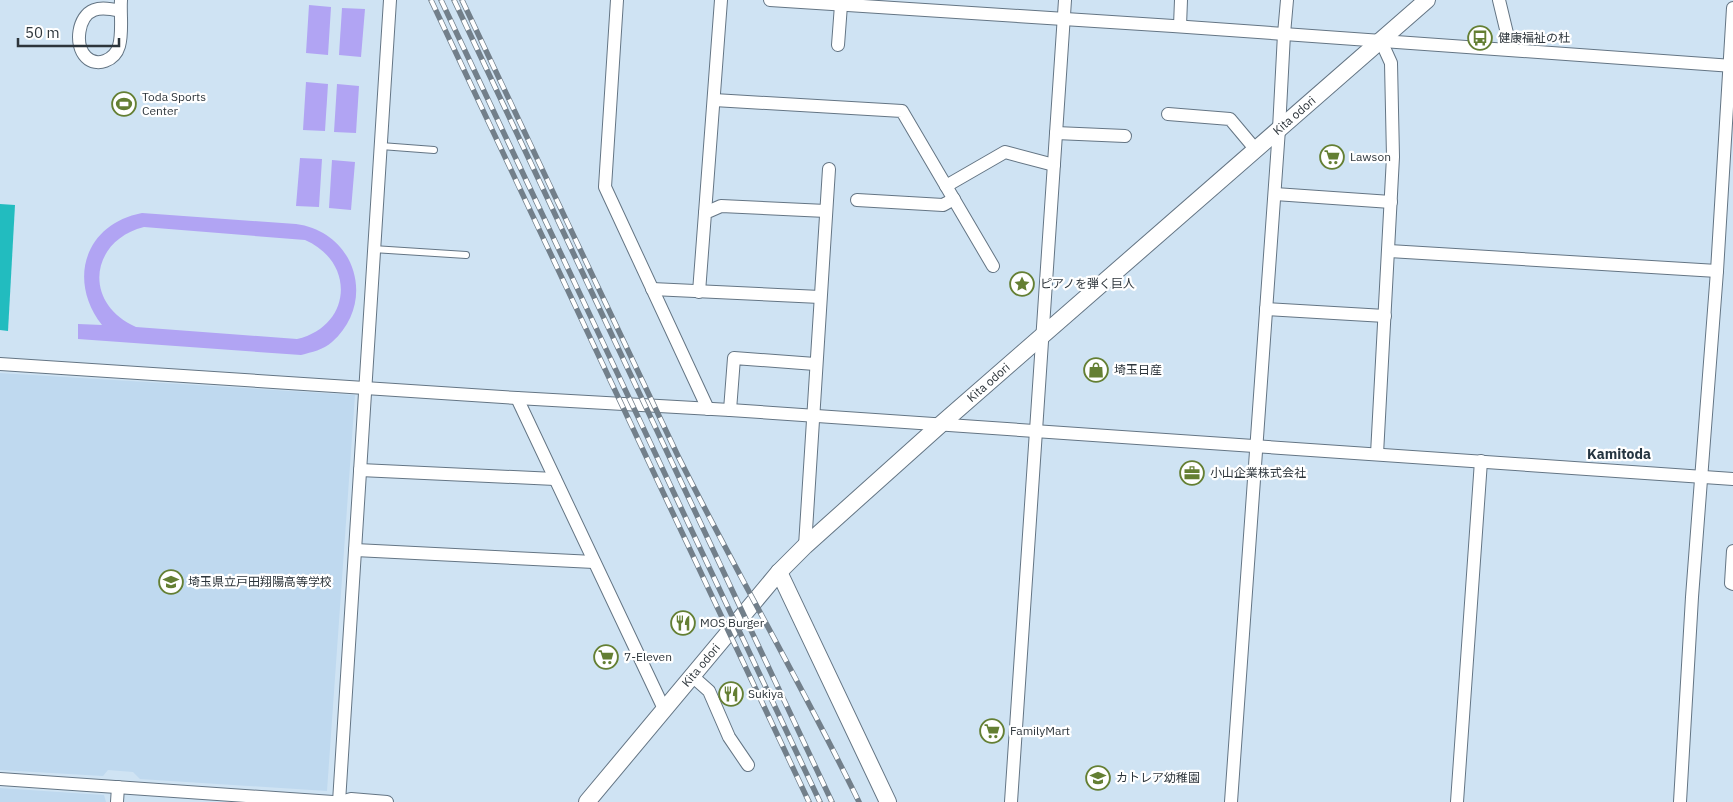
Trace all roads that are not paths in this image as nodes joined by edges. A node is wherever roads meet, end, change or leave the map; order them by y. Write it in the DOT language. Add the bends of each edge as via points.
graph roads {
  1 [pos="390,0"];
  2 [pos="617,0"];
  3 [pos="721,0"];
  4 [pos="770,0"];
  5 [pos="1064,0"];
  6 [pos="1181,0"];
  7 [pos="1287,0"];
  8 [pos="1427,0"];
  9 [pos="1499,0"];
  10 [pos="121,5"];
  11 [pos="841,5"];
  12 [pos="937,6"];
  13 [pos="1733,8"];
  14 [pos="1063,20"];
  15 [pos="1180,26"];
  16 [pos="1284,34"];
  17 [pos="1381,41"];
  18 [pos="838,44"];
  19 [pos="1511,50"];
  20 [pos="1731,66"];
  21 [pos="714,100"];
  22 [pos="1168,114"];
  23 [pos="1279,129"];
  24 [pos="1056,133"];
  25 [pos="1126,136"];
  26 [pos="380,146"];
  27 [pos="434,150"];
  28 [pos="1256,150"];
  29 [pos="1054,165"];
  30 [pos="829,169"];
  31 [pos="946,186"];
  32 [pos="1275,194"];
  33 [pos="857,200"];
  34 [pos="954,200"];
  35 [pos="1391,202"];
  36 [pos="826,211"];
  37 [pos="705,213"];
  38 [pos="373,249"];
  39 [pos="1389,251"];
  40 [pos="466,255"];
  41 [pos="992,266"];
  42 [pos="1717,271"];
  43 [pos="652,289"];
  44 [pos="699,292"];
  45 [pos="820,297"];
  46 [pos="1266,309"];
  47 [pos="1385,316"];
  48 [pos="1042,336"];
  49 [pos="0,364"];
  50 [pos="816,364"];
  51 [pos="366,387"];
  52 [pos="517,398"];
  53 [pos="708,409"];
  54 [pos="730,410"];
  55 [pos="813,416"];
  56 [pos="940,425"];
  57 [pos="1036,432"];
  58 [pos="1256,446"];
  59 [pos="1377,454"];
  60 [pos="1481,461"];
  61 [pos="360,470"];
  62 [pos="1702,476"];
  63 [pos="555,479"];
  64 [pos="1733,479"];
  65 [pos="805,546"];
  66 [pos="355,550"];
  67 [pos="1733,551"];
  68 [pos="594,562"];
  69 [pos="779,572"];
  70 [pos="1733,584"];
  71 [pos="692,675"];
  72 [pos="664,709"];
  73 [pos="748,765"];
  74 [pos="0,779"];
  75 [pos="118,787"];
  76 [pos="117,802"];
  77 [pos="333,802"];
  78 [pos="339,802"];
  79 [pos="387,802"];
  80 [pos="587,802"];
  81 [pos="888,802"];
  82 [pos="1011,802"];
  83 [pos="1231,802"];
  84 [pos="1457,802"];
  85 [pos="1680,802"];
  1 -- 26 [label="street"];
  2 -- 43 [label="street" via="605,187"];
  3 -- 21 [label="street"];
  4 -- 11 [label="street"];
  5 -- 14 [label="street"];
  6 -- 15 [label="street"];
  7 -- 16 [label="street"];
  8 -- 17 [label="street, Kita odori"];
  9 -- 19 [label="street"];
  10 -- 10 [label="street" via="119,47 114,57 105,62 86,57 79,37 86,14 95,9"];
  11 -- 12 [label="street"];
  11 -- 18 [label="street"];
  12 -- 14 [label="street"];
  13 -- 20 [label="street"];
  14 -- 15 [label="street"];
  14 -- 24 [label="street"];
  15 -- 16 [label="street"];
  16 -- 17 [label="street"];
  16 -- 23 [label="street"];
  17 -- 19 [label="street"];
  17 -- 23 [label="street, Kita odori"];
  17 -- 35 [label="street" via="1391,63"];
  19 -- 20 [label="street"];
  20 -- 42 [label="street"];
  21 -- 31 [label="street" via="902,111"];
  21 -- 37 [label="street"];
  22 -- 28 [label="street" via="1230,119"];
  23 -- 28 [label="street, Kita odori"];
  23 -- 32 [label="street"];
  24 -- 25 [label="street"];
  24 -- 29 [label="street"];
  26 -- 27 [label="lane"];
  26 -- 38 [label="street"];
  28 -- 48 [label="street, Kita odori"];
  29 -- 31 [label="street" via="1005,152"];
  29 -- 48 [label="street"];
  30 -- 36 [label="street"];
  31 -- 34 [label="street"];
  32 -- 35 [label="street"];
  32 -- 46 [label="street"];
  33 -- 34 [label="street" via="943,205"];
  34 -- 41 [label="street"];
  35 -- 39 [label="street"];
  36 -- 37 [label="street" via="721,206"];
  36 -- 45 [label="street"];
  37 -- 44 [label="street"];
  38 -- 40 [label="lane"];
  38 -- 51 [label="street"];
  39 -- 42 [label="street"];
  39 -- 47 [label="street"];
  42 -- 62 [label="street"];
  43 -- 44 [label="street"];
  43 -- 53 [label="street"];
  44 -- 45 [label="street"];
  45 -- 50 [label="street"];
  46 -- 47 [label="street"];
  46 -- 58 [label="street"];
  47 -- 59 [label="street"];
  48 -- 56 [label="street, Kita odori"];
  48 -- 57 [label="street"];
  49 -- 51 [label="street"];
  50 -- 54 [label="street" via="734,358"];
  50 -- 55 [label="street"];
  51 -- 52 [label="street"];
  51 -- 61 [label="street"];
  52 -- 53 [label="street"];
  52 -- 63 [label="street"];
  53 -- 54 [label="street"];
  54 -- 55 [label="street"];
  55 -- 56 [label="street"];
  55 -- 65 [label="street"];
  56 -- 57 [label="street"];
  56 -- 65 [label="street, Kita odori"];
  57 -- 58 [label="street"];
  57 -- 82 [label="street"];
  58 -- 59 [label="street"];
  58 -- 83 [label="street"];
  59 -- 60 [label="street"];
  60 -- 62 [label="street"];
  60 -- 84 [label="street"];
  61 -- 63 [label="street"];
  61 -- 66 [label="street"];
  62 -- 64 [label="street"];
  62 -- 85 [label="street"];
  63 -- 68 [label="street"];
  65 -- 69 [label="street, Kita odori"];
  66 -- 68 [label="street"];
  66 -- 78 [label="street"];
  67 -- 70 [label="street"];
  68 -- 72 [label="street"];
  69 -- 71 [label="street, Kita odori"];
  69 -- 81 [label="street"];
  71 -- 72 [label="street, Kita odori"];
  71 -- 73 [label="street" via="709,691 729,737"];
  72 -- 80 [label="street, Kita odori"];
  74 -- 75 [label="street"];
  75 -- 76 [label="street"];
  75 -- 77 [label="street"];
  78 -- 79 [label="street" via="350,799"];
}
